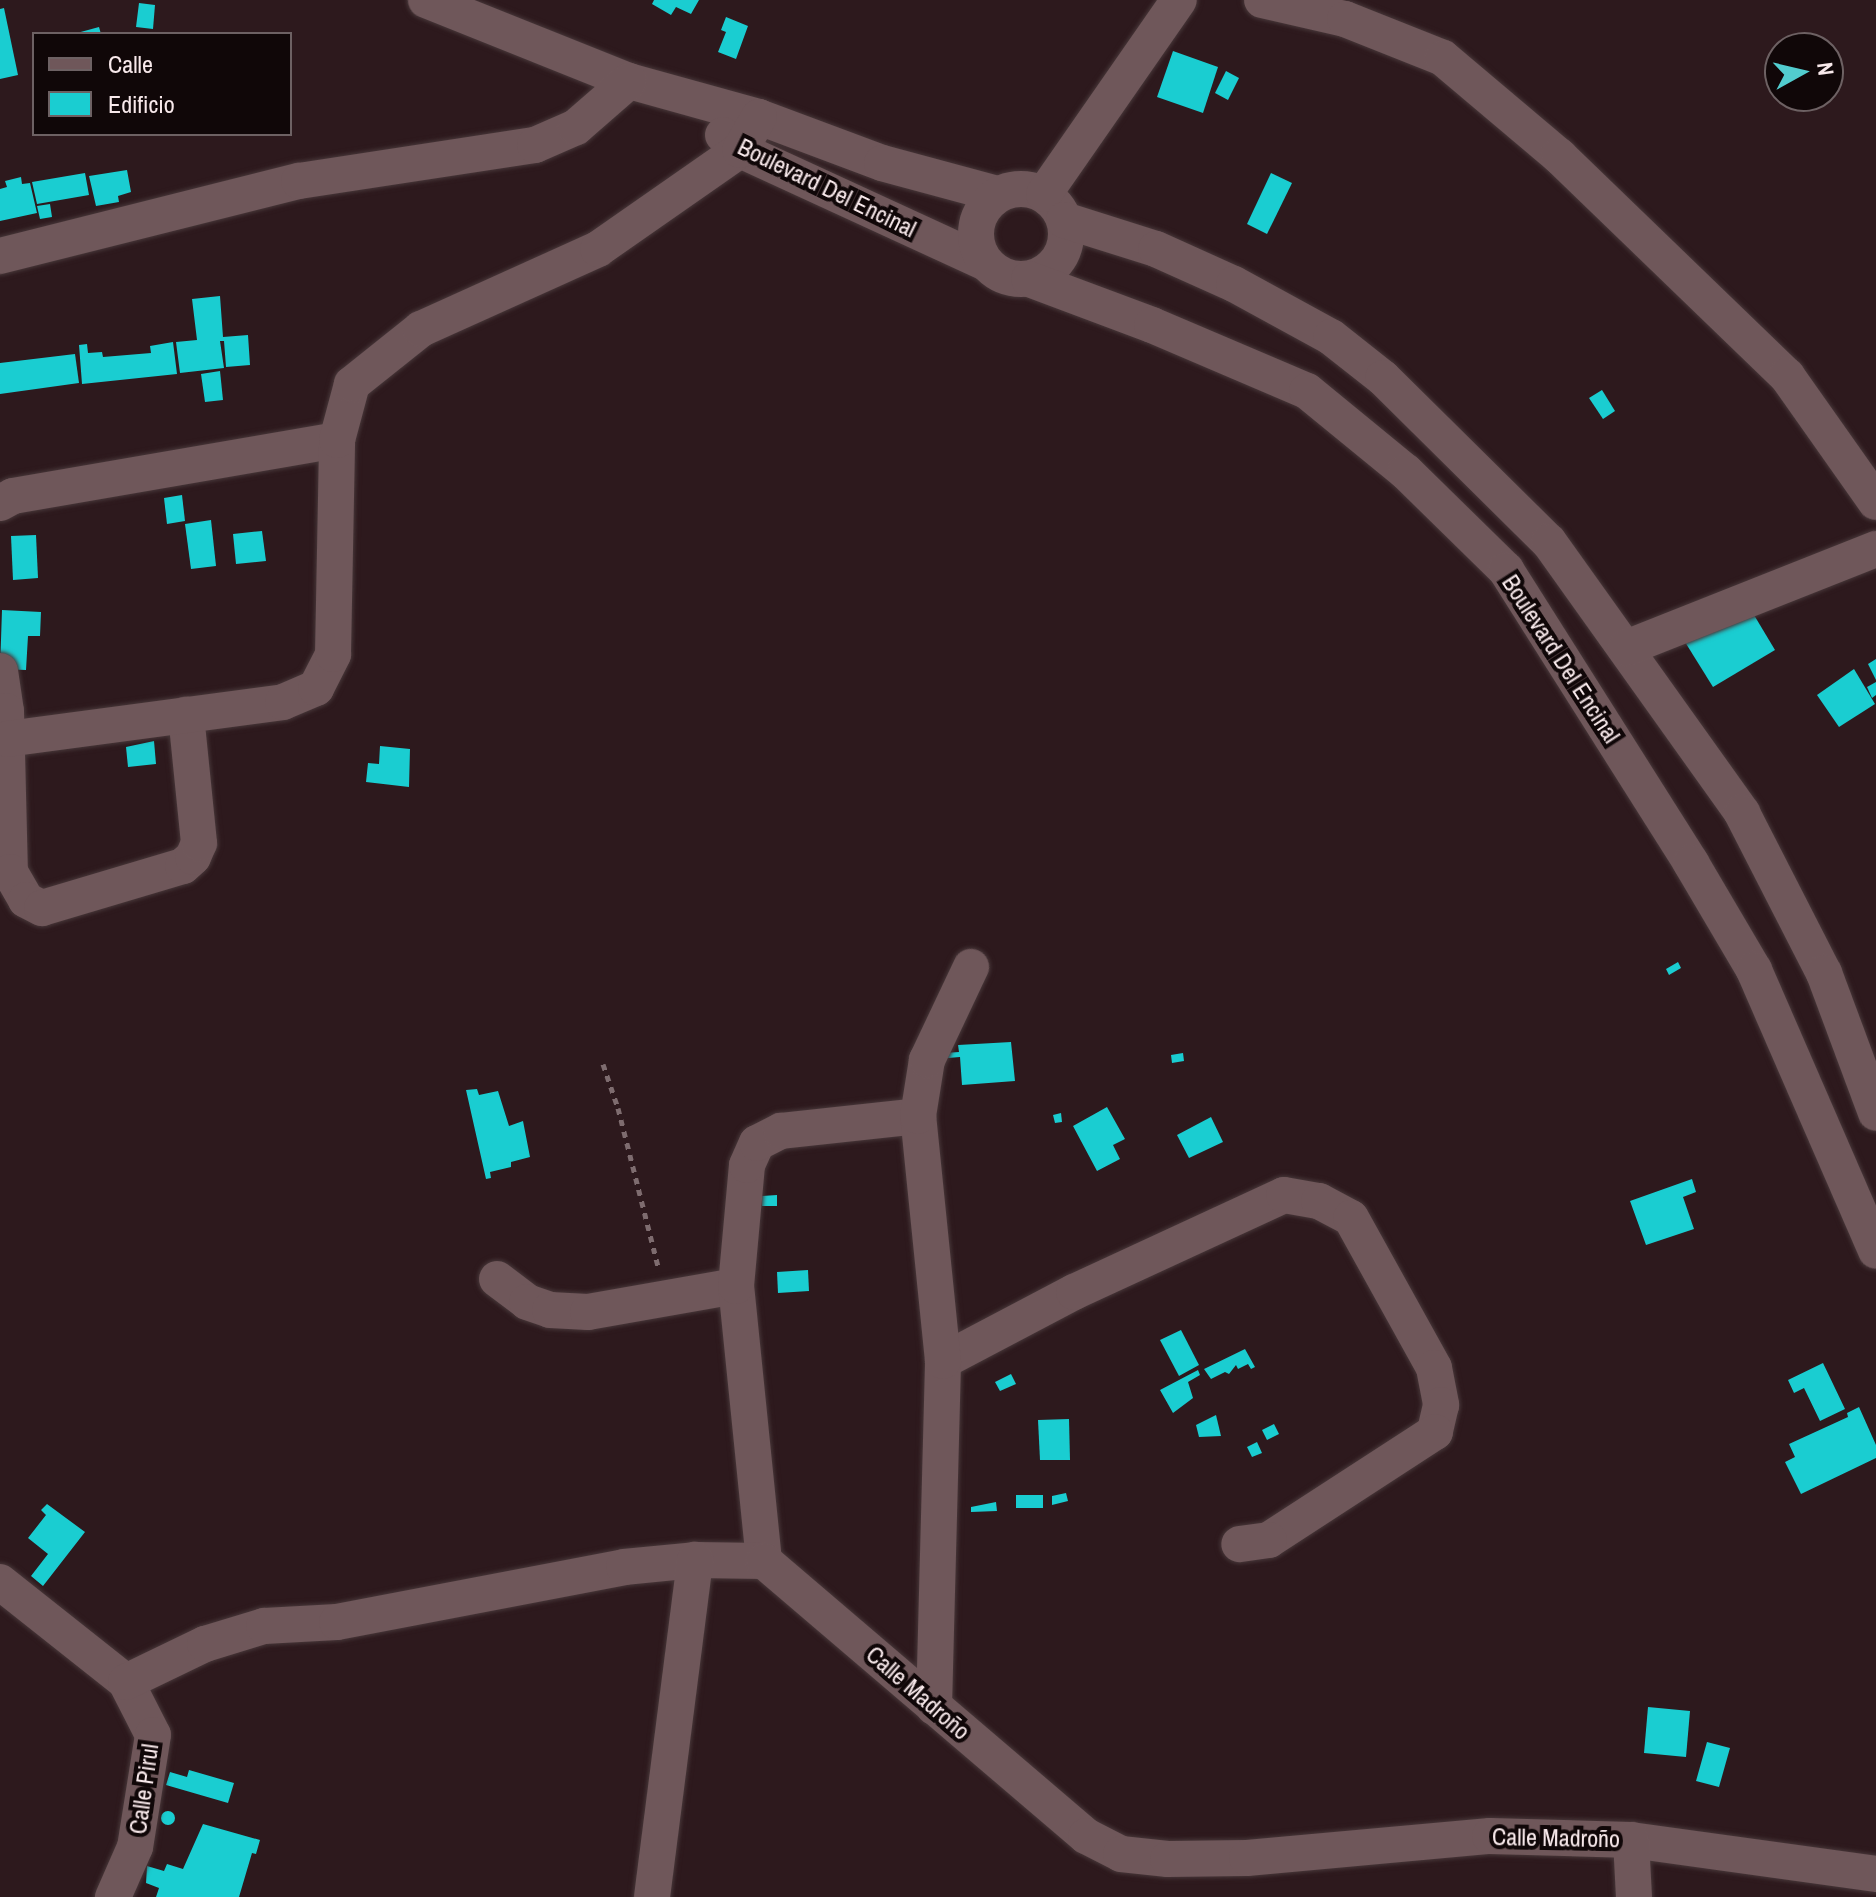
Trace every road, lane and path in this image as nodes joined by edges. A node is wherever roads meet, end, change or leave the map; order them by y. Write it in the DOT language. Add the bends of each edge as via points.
graph roads {
  1 [pos="426,0"];
  2 [pos="1179,0"];
  3 [pos="1262,0"];
  4 [pos="629,81"];
  5 [pos="680,96"];
  6 [pos="759,117"];
  7 [pos="740,150"];
  8 [pos="997,194"];
  9 [pos="1054,207"];
  10 [pos="0,256"];
  11 [pos="984,262"];
  12 [pos="1029,279"];
  13 [pos="337,440"];
  14 [pos="1876,502"];
  15 [pos="0,503"];
  16 [pos="1549,542"];
  17 [pos="1876,549"];
  18 [pos="1506,570"];
  19 [pos="1626,648"];
  20 [pos="0,671"];
  21 [pos="186,715"];
  22 [pos="7,739"];
  23 [pos="971,967"];
  24 [pos="603,1064"];
  25 [pos="1876,1113"];
  26 [pos="918,1116"];
  27 [pos="1876,1251"];
  28 [pos="497,1279"];
  29 [pos="736,1286"];
  30 [pos="666,1298"];
  31 [pos="943,1361"];
  32 [pos="1239,1544"];
  33 [pos="695,1560"];
  34 [pos="764,1561"];
  35 [pos="0,1582"];
  36 [pos="126,1682"];
  37 [pos="934,1707"];
  38 [pos="1631,1840"];
  39 [pos="1876,1874"];
  40 [pos="113,1897"];
  41 [pos="652,1897"];
  42 [pos="1634,1897"];
  1 -- 4 [label="street, Boulevard Del Encinal"];
  2 -- 9 [label="street"];
  3 -- 14 [label="street" via="1345,19 1443,58 1559,156 1787,376"];
  4 -- 5 [label="street, Boulevard Del Encinal"];
  4 -- 10 [label="street" via="576,127 535,145 299,181"];
  5 -- 6 [label="street, Boulevard Del Encinal"];
  5 -- 7 [label="street, Boulevard Del Encinal"];
  6 -- 7 [label="street"];
  6 -- 8 [label="street, Boulevard Del Encinal" via="882,163"];
  7 -- 11 [label="street, Boulevard Del Encinal"];
  7 -- 13 [label="street" via="598,249 421,329 352,384"];
  8 -- 9 [label="street" via="1021,188"];
  8 -- 11 [label="street" via="980,212 975,238"];
  9 -- 12 [label="street" via="1065,245 1052,268"];
  9 -- 16 [label="street" via="1234,284 1331,337 1383,378"];
  11 -- 12 [label="street" via="1004,277"];
  12 -- 18 [label="street, Boulevard Del Encinal" via="1307,391 1406,472"];
  13 -- 15 [label="street" via="13,496"];
  13 -- 21 [label="street" via="333,654 316,688 283,702"];
  16 -- 18 [label="street"];
  16 -- 19 [label="street"];
  17 -- 19 [label="street"];
  18 -- 27 [label="street, Boulevard Del Encinal" via="1754,970"];
  19 -- 25 [label="street" via="1742,813 1824,973"];
  20 -- 22 [label="street"];
  21 -- 22 [label="street"];
  21 -- 22 [label="street" via="199,843 193,857 183,866 42,908 26,900 10,872"];
  23 -- 26 [label="street" via="927,1060"];
  24 -- 30 [label="path"];
  26 -- 29 [label="street" via="781,1131 757,1143 747,1165"];
  26 -- 31 [label="street"];
  28 -- 30 [label="street" via="527,1302 550,1310 588,1312"];
  29 -- 30 [label="street"];
  29 -- 34 [label="street"];
  31 -- 32 [label="street" via="1074,1292 1284,1195 1319,1201 1351,1218 1434,1368 1441,1405 1435,1432 1269,1540"];
  31 -- 37 [label="street"];
  33 -- 34 [label="street"];
  33 -- 36 [label="street" via="624,1567 337,1622 264,1626 205,1644"];
  33 -- 41 [label="street"];
  34 -- 37 [label="street, Calle Madroño"];
  35 -- 36 [label="street"];
  36 -- 40 [label="street, Calle Pirul" via="153,1735 135,1847"];
  37 -- 38 [label="street, Calle Madroño" via="1086,1836 1121,1854 1247,1858 1490,1836"];
  38 -- 39 [label="street, Calle Madroño"];
  38 -- 42 [label="street"];
}
